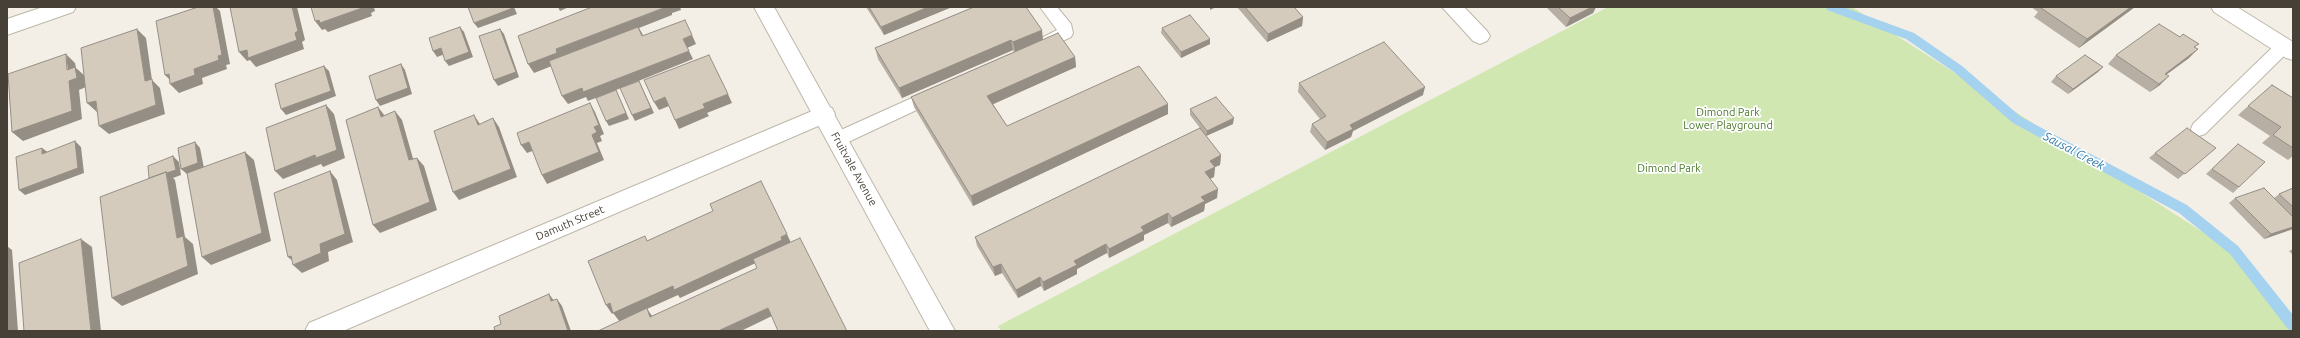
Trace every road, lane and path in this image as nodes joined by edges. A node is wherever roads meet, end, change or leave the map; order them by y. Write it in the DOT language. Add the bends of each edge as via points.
graph roads {
  1 [pos="66,7"];
  2 [pos="764,7"];
  3 [pos="1048,7"];
  4 [pos="1452,7"];
  5 [pos="2221,7"];
  6 [pos="7,27"];
  7 [pos="1480,36"];
  8 [pos="2288,49"];
  9 [pos="1024,53"];
  10 [pos="947,88"];
  11 [pos="824,114"];
  12 [pos="2199,129"];
  13 [pos="838,139"];
  14 [pos="317,331"];
  15 [pos="943,331"];
  1 -- 6 [label="street"];
  2 -- 11 [label="street, Fruitvale Avenue"];
  3 -- 9 [label="lane" via="1065,28 1065,32"];
  4 -- 7 [label="street"];
  5 -- 8 [label="street"];
  8 -- 12 [label="lane"];
  10 -- 13 [label="lane"];
  11 -- 13 [label="street, Fruitvale Avenue"];
  11 -- 14 [label="street, Damuth Street"];
  13 -- 15 [label="street, Fruitvale Avenue"];
}
